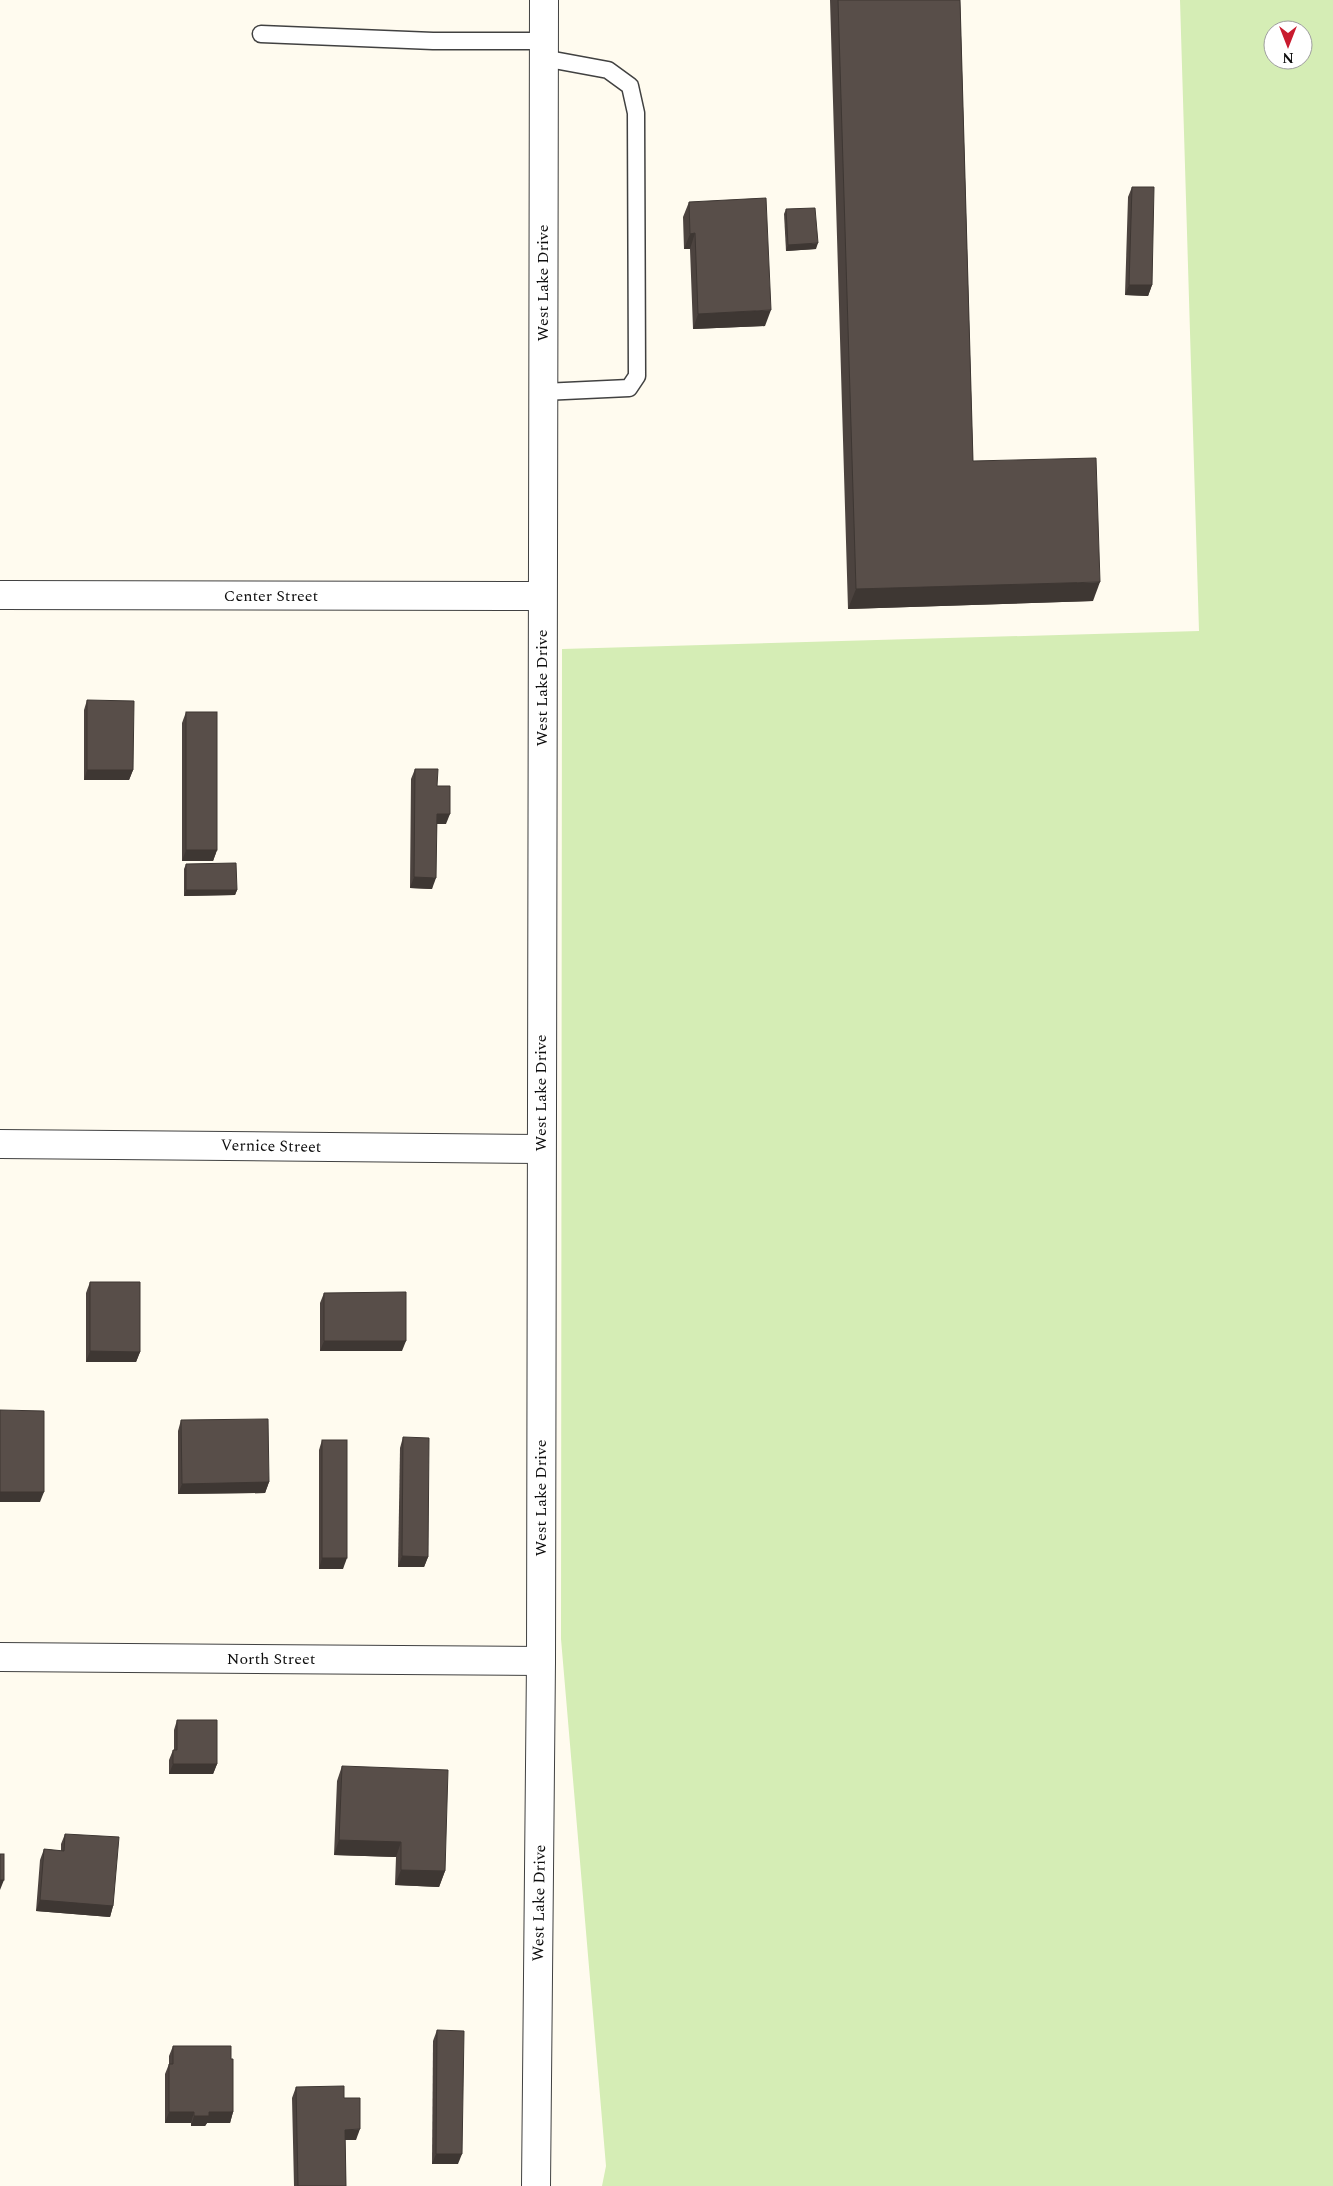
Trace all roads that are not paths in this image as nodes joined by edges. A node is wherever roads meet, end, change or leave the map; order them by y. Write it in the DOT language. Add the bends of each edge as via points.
graph roads {
  1 [pos="544,0"];
  2 [pos="261,34"];
  3 [pos="543,50"];
  4 [pos="543,392"];
  5 [pos="0,595"];
  6 [pos="542,596"];
  7 [pos="0,1144"];
  8 [pos="541,1149"];
  9 [pos="0,1657"];
  10 [pos="541,1661"];
  11 [pos="536,2186"];
  1 -- 3 [label="street, West Lake Drive"];
  2 -- 3 [label="lane" via="433,41"];
  3 -- 4 [label="street, West Lake Drive"];
  3 -- 4 [label="lane" via="608,70 630,86 636,112 637,376 629,388"];
  4 -- 6 [label="street, West Lake Drive"];
  5 -- 6 [label="street, Center Street"];
  6 -- 8 [label="street, West Lake Drive"];
  7 -- 8 [label="street, Vernice Street"];
  8 -- 10 [label="street, West Lake Drive"];
  9 -- 10 [label="street, North Street"];
  10 -- 11 [label="street, West Lake Drive"];
}
